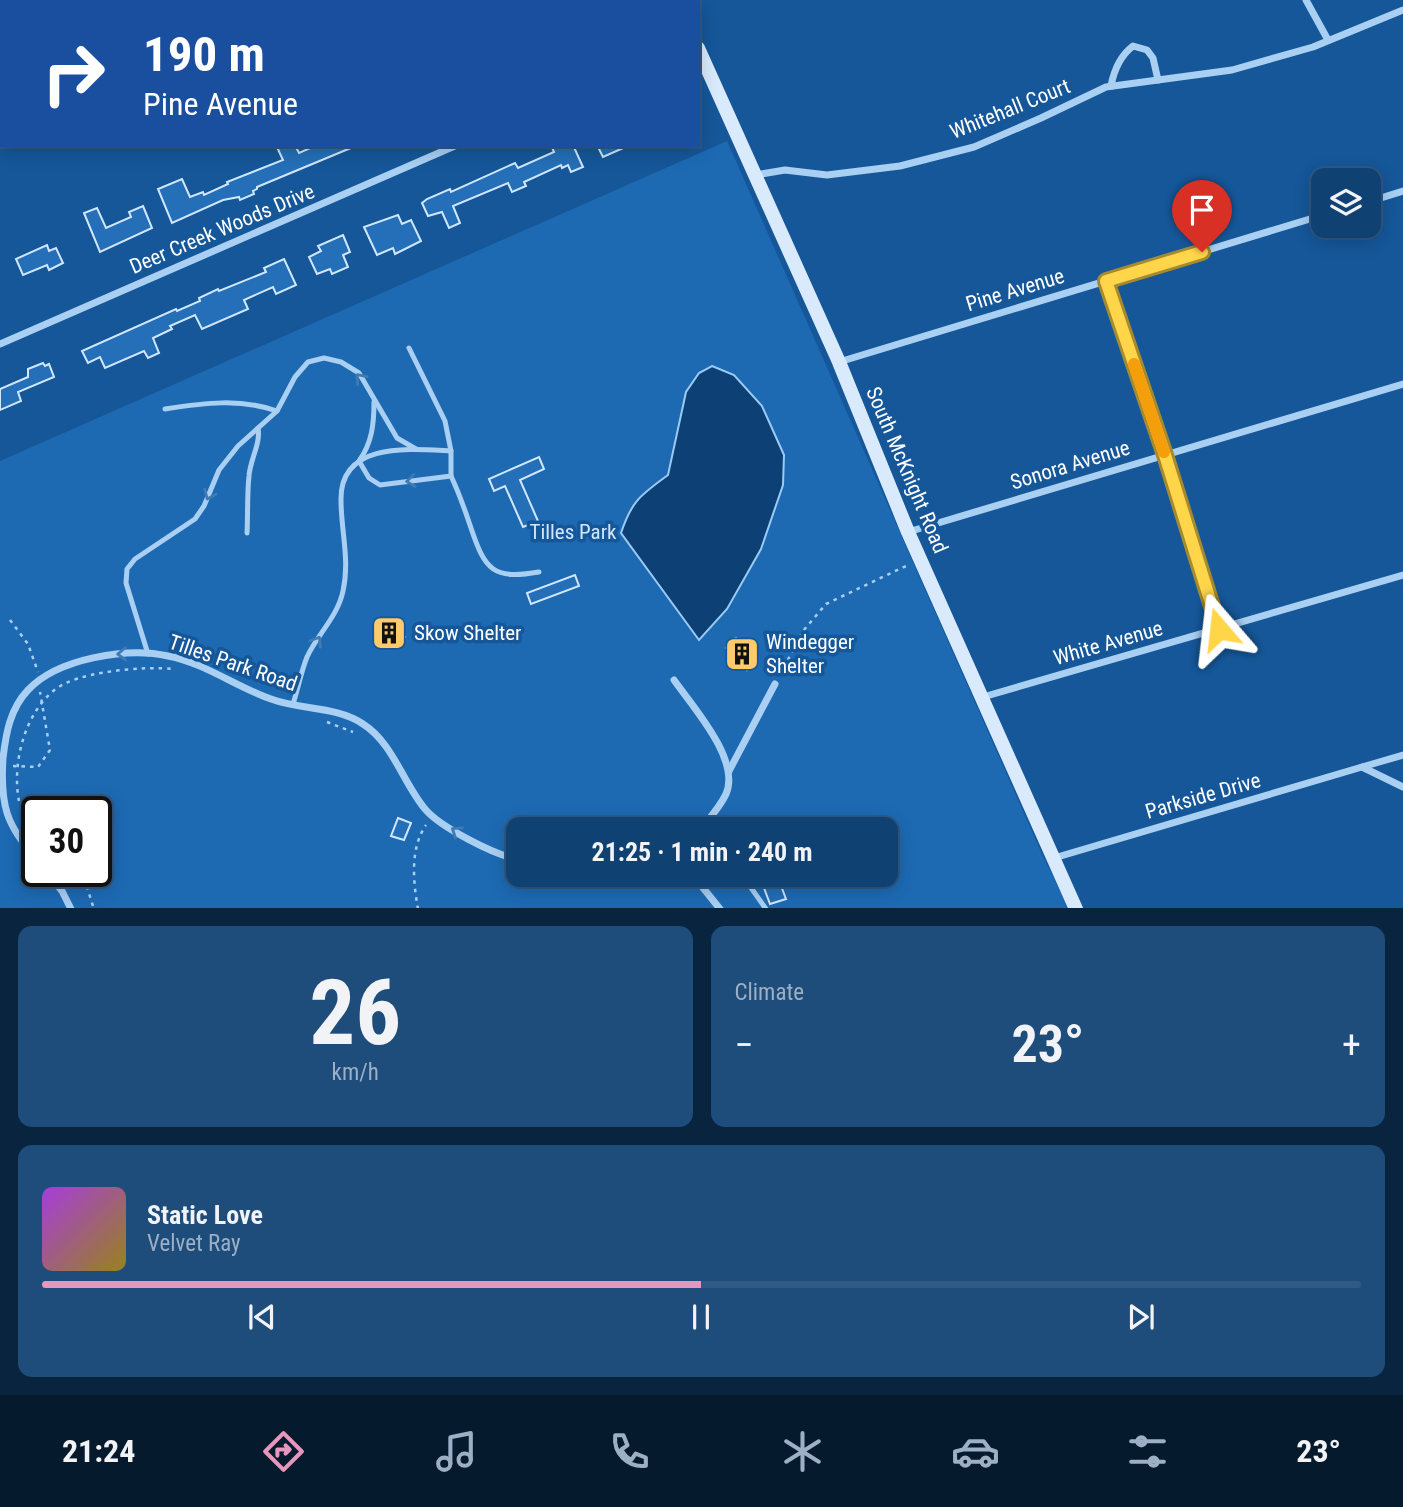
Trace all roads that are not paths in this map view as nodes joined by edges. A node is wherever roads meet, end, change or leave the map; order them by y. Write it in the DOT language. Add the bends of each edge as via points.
graph roads {
  1 [pos="1306,0"];
  2 [pos="1403,10"];
  3 [pos="1328,40"];
  4 [pos="700,53"];
  5 [pos="1158,80"];
  6 [pos="1111,86"];
  7 [pos="452,147"];
  8 [pos="754,175"];
  9 [pos="1403,191"];
  10 [pos="1381,198"];
  11 [pos="1311,219"];
  12 [pos="1106,281"];
  13 [pos="0,344"];
  14 [pos="409,348"];
  15 [pos="839,362"];
  16 [pos="1403,384"];
  17 [pos="374,402"];
  18 [pos="165,409"];
  19 [pos="277,411"];
  20 [pos="258,428"];
  21 [pos="416,449"];
  22 [pos="451,451"];
  23 [pos="1165,455"];
  24 [pos="359,461"];
  25 [pos="451,476"];
  26 [pos="247,533"];
  27 [pos="908,533"];
  28 [pos="539,572"];
  29 [pos="1403,575"];
  30 [pos="1219,629"];
  31 [pos="148,654"];
  32 [pos="674,680"];
  33 [pos="775,684"];
  34 [pos="983,697"];
  35 [pos="293,704"];
  36 [pos="1403,755"];
  37 [pos="1362,767"];
  38 [pos="729,771"];
  39 [pos="1403,787"];
  40 [pos="714,817"];
  41 [pos="21,842"];
  42 [pos="506,854"];
  43 [pos="1054,858"];
  44 [pos="59,887"];
  45 [pos="702,887"];
  46 [pos="751,887"];
  47 [pos="71,908"];
  48 [pos="720,908"];
  49 [pos="766,908"];
  50 [pos="1076,908"];
  1 -- 3 [label="street"];
  2 -- 3 [label="street, Whitehall Court"];
  3 -- 5 [label="street, Whitehall Court" via="1232,70"];
  4 -- 8 [label="main road, South McKnight Road"];
  5 -- 6 [label="street, Whitehall Court"];
  5 -- 6 [label="street" via="1153,58 1147,50 1133,46 1121,59"];
  6 -- 8 [label="street, Whitehall Court" via="974,147 900,166 827,175 785,170"];
  7 -- 13 [label="street, Deer Creek Woods Drive"];
  8 -- 15 [label="main road, South McKnight Road"];
  9 -- 10 [label="street"];
  11 -- 12 [label="street, Pine Avenue"];
  12 -- 15 [label="street, Pine Avenue"];
  12 -- 23 [label="street"];
  14 -- 22 [label="lane" via="445,421"];
  15 -- 27 [label="main road, South McKnight Road"];
  16 -- 23 [label="street, Sonora Avenue"];
  17 -- 19 [label="lane, one-way" via="359,373 324,358 308,362"];
  17 -- 21 [label="lane" via="397,438"];
  17 -- 24 [label="lane" via="370,440"];
  18 -- 19 [label="lane" via="228,402"];
  19 -- 20 [label="lane"];
  20 -- 26 [label="lane" via="260,437 248,478"];
  20 -- 31 [label="lane, one-way" via="219,470 195,519 127,569 126,583"];
  21 -- 22 [label="lane"];
  21 -- 24 [label="lane" via="386,451"];
  22 -- 25 [label="lane"];
  23 -- 27 [label="street, Sonora Avenue"];
  23 -- 30 [label="street"];
  25 -- 24 [label="lane, one-way" via="380,485 369,478"];
  35 -- 24 [label="lane, one-way" via="307,656 343,595 347,565 342,480"];
  25 -- 28 [label="lane" via="488,566 501,573"];
  27 -- 34 [label="main road, South McKnight Road"];
  29 -- 30 [label="street, White Avenue"];
  30 -- 34 [label="street, White Avenue"];
  31 -- 35 [label="street, Tilles Park Road" via="188,662 272,700"];
  31 -- 41 [label="street, Tilles Park Road, one-way" via="111,654 75,662 29,689 14,711 6,730 4,805"];
  32 -- 38 [label="street" via="718,744"];
  33 -- 38 [label="street"];
  34 -- 43 [label="main road, South McKnight Road"];
  42 -- 35 [label="street, Tilles Park Road, one-way" via="464,837 426,810 366,726 353,718"];
  36 -- 37 [label="street, Parkside Drive"];
  37 -- 39 [label="street"];
  37 -- 43 [label="street, Parkside Drive"];
  38 -- 40 [label="street" via="726,794"];
  43 -- 50 [label="main road, South McKnight Road"];
  44 -- 47 [label="street"];
  45 -- 48 [label="street"];
  46 -- 49 [label="lane"];
}
